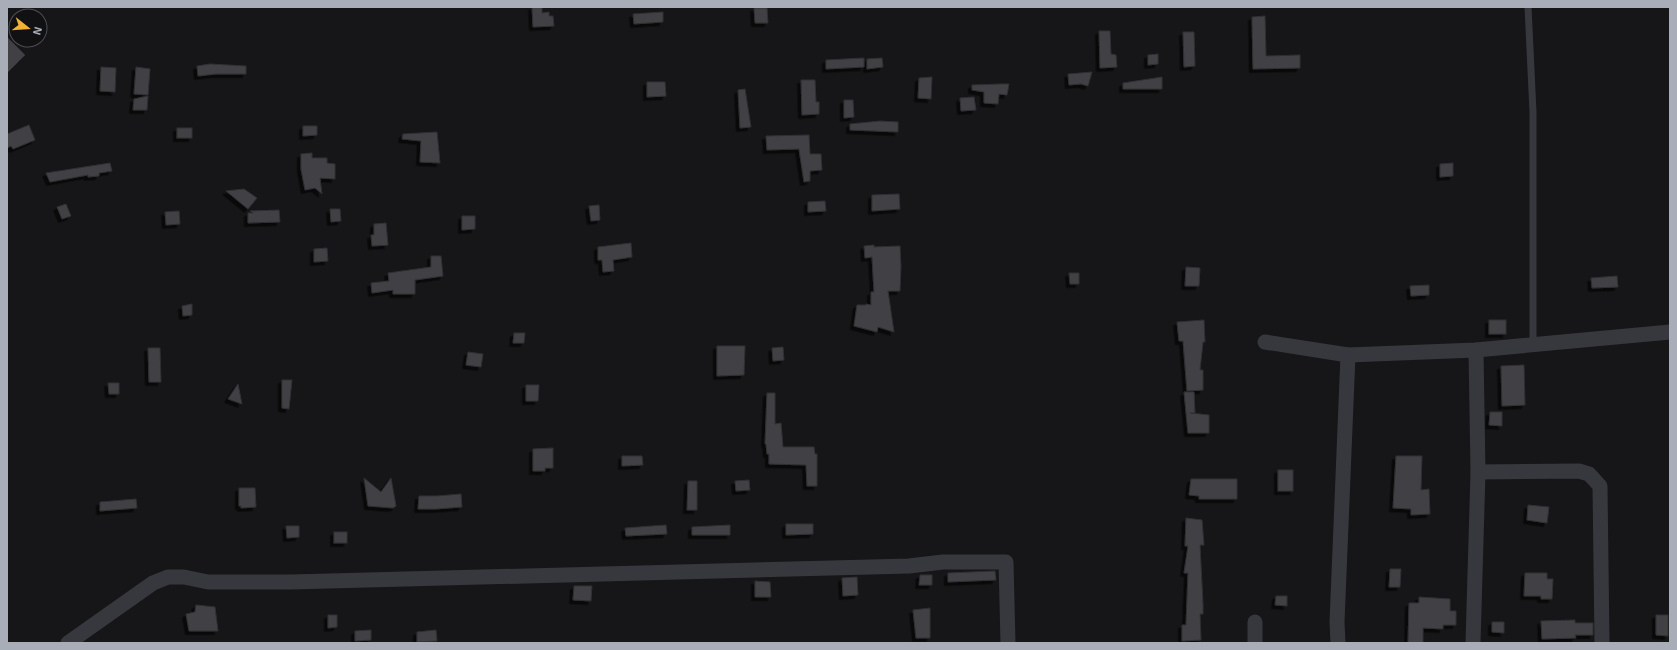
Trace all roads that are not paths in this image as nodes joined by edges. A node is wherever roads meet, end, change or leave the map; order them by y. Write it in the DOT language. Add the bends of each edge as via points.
graph roads {
  1 [pos="1528,7"];
  2 [pos="1670,332"];
  3 [pos="1265,342"];
  4 [pos="1533,345"];
  5 [pos="1476,350"];
  6 [pos="1348,355"];
  7 [pos="1478,472"];
  8 [pos="1255,622"];
  9 [pos="68,643"];
  10 [pos="1008,643"];
  11 [pos="1255,643"];
  12 [pos="1338,643"];
  13 [pos="1473,643"];
  14 [pos="1602,643"];
  1 -- 4 [label="lane" via="1533,112"];
  2 -- 4 [label="street"];
  3 -- 6 [label="street"];
  4 -- 5 [label="street"];
  5 -- 6 [label="street"];
  5 -- 7 [label="street"];
  6 -- 12 [label="street"];
  7 -- 13 [label="street"];
  7 -- 14 [label="street" via="1579,471 1589,474 1600,486"];
  8 -- 11 [label="street"];
  9 -- 10 [label="street" via="153,583 168,577 208,582 291,582 1006,562"];
}
